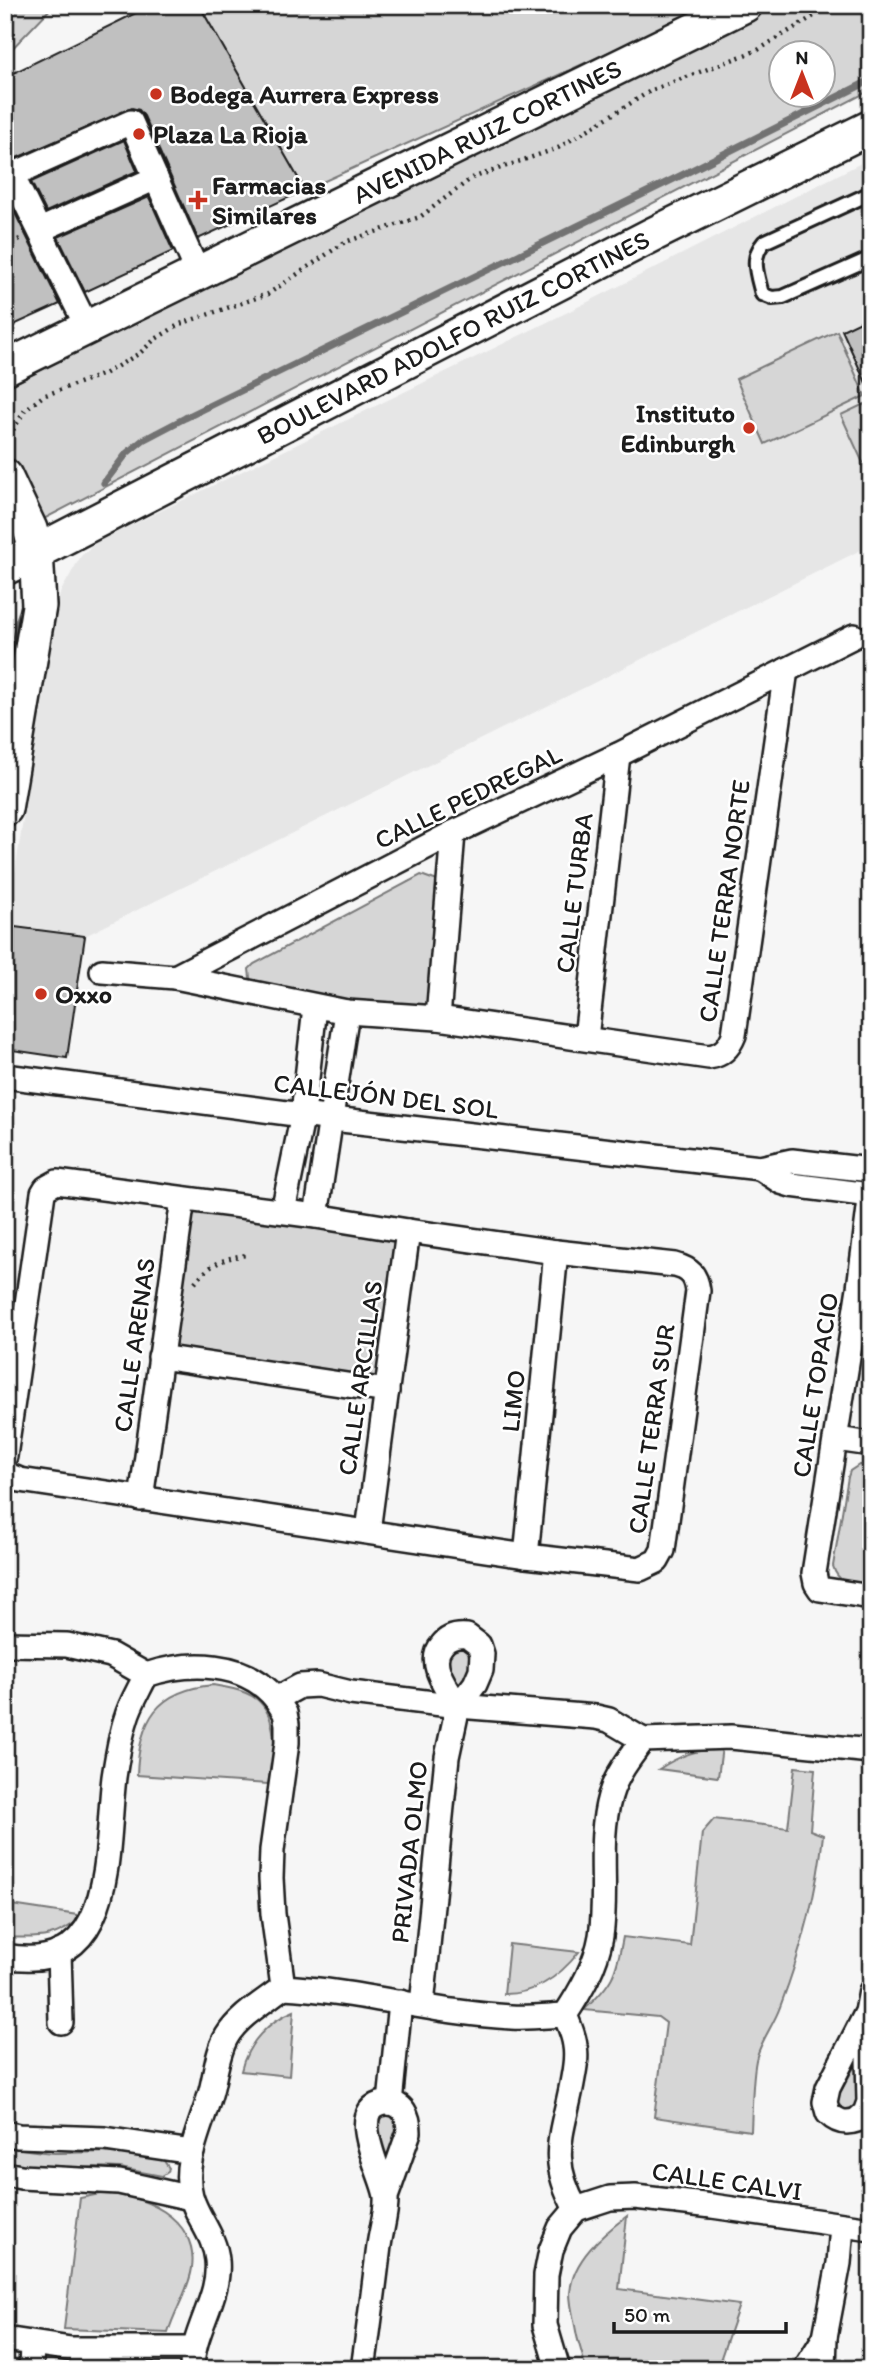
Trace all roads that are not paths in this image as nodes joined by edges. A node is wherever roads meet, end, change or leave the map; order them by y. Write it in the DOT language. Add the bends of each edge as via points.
graph roads {
  1 [pos="744,5"];
  2 [pos="871,127"];
  3 [pos="156,178"];
  4 [pos="871,193"];
  5 [pos="40,230"];
  6 [pos="871,258"];
  7 [pos="198,273"];
  8 [pos="87,327"];
  9 [pos="9,362"];
  10 [pos="5,476"];
  11 [pos="37,550"];
  12 [pos="5,568"];
  13 [pos="854,636"];
  14 [pos="786,670"];
  15 [pos="618,755"];
  16 [pos="5,809"];
  17 [pos="453,833"];
  18 [pos="102,971"];
  19 [pos="175,977"];
  20 [pos="315,1007"];
  21 [pos="347,1012"];
  22 [pos="438,1018"];
  23 [pos="586,1038"];
  24 [pos="5,1076"];
  25 [pos="303,1114"];
  26 [pos="332,1119"];
  27 [pos="760,1168"];
  28 [pos="871,1170"];
  29 [pos="871,1194"];
  30 [pos="183,1199"];
  31 [pos="283,1211"];
  32 [pos="316,1216"];
  33 [pos="408,1231"];
  34 [pos="556,1252"];
  35 [pos="865,1289"];
  36 [pos="160,1357"];
  37 [pos="387,1391"];
  38 [pos="836,1439"];
  39 [pos="871,1444"];
  40 [pos="5,1456"];
  41 [pos="5,1470"];
  42 [pos="141,1499"];
  43 [pos="368,1531"];
  44 [pos="526,1556"];
  45 [pos="871,1597"];
  46 [pos="5,1644"];
  47 [pos="146,1675"];
  48 [pos="276,1699"];
  49 [pos="458,1706"];
  50 [pos="643,1740"];
  51 [pos="871,1751"];
  52 [pos="58,1952"];
  53 [pos="5,1956"];
  54 [pos="283,1987"];
  55 [pos="411,2003"];
  56 [pos="565,2015"];
  57 [pos="61,2022"];
  58 [pos="390,2103"];
  59 [pos="5,2133"];
  60 [pos="190,2163"];
  61 [pos="5,2174"];
  62 [pos="386,2197"];
  63 [pos="191,2198"];
  64 [pos="576,2209"];
  65 [pos="842,2226"];
  66 [pos="871,2229"];
  67 [pos="825,2337"];
  68 [pos="5,2339"];
  69 [pos="32,2344"];
  70 [pos="193,2359"];
  71 [pos="31,2369"];
  72 [pos="363,2369"];
  73 [pos="558,2369"];
  74 [pos="805,2369"];
  75 [pos="824,2369"];
  1 -- 7 [label="main road, AVENIDA RUIZ CORTINES"];
  2 -- 11 [label="main road, BOULEVARD ADOLFO RUIZ CORTINES"];
  3 -- 5 [label="street"];
  3 -- 5 [label="street" via="131,122 12,175"];
  3 -- 7 [label="street"];
  4 -- 6 [label="lane" via="764,242 755,262 762,293 772,298"];
  5 -- 8 [label="street"];
  7 -- 8 [label="main road, AVENIDA RUIZ CORTINES"];
  8 -- 9 [label="main road, AVENIDA RUIZ CORTINES"];
  10 -- 11 [label="main road"];
  11 -- 12 [label="main road"];
  11 -- 16 [label="main road" via="39,606"];
  13 -- 14 [label="street, CALLE PEDREGAL"];
  14 -- 15 [label="street, CALLE PEDREGAL"];
  14 -- 23 [label="street, CALLE TERRA NORTE" via="731,1043 719,1055 709,1057"];
  15 -- 17 [label="street, CALLE PEDREGAL"];
  15 -- 23 [label="street, CALLE TURBA"];
  17 -- 19 [label="street, CALLE PEDREGAL"];
  17 -- 22 [label="street"];
  18 -- 19 [label="street, CALLE TERRA NORTE"];
  19 -- 20 [label="street, CALLE TERRA NORTE"];
  20 -- 21 [label="street, CALLE TERRA NORTE"];
  20 -- 25 [label="street"];
  21 -- 22 [label="street, CALLE TERRA NORTE"];
  21 -- 26 [label="street"];
  22 -- 23 [label="street, CALLE TERRA NORTE"];
  24 -- 25 [label="street, CALLEJÓN DEL SOL"];
  25 -- 26 [label="street, CALLEJÓN DEL SOL"];
  25 -- 31 [label="street"];
  26 -- 27 [label="street, CALLEJÓN DEL SOL"];
  26 -- 32 [label="street"];
  27 -- 28 [label="street, CALLEJÓN DEL SOL" via="792,1161"];
  27 -- 29 [label="street, CALLEJÓN DEL SOL" via="790,1185"];
  29 -- 35 [label="street, CALLE TOPACIO"];
  30 -- 31 [label="street, CALLE TERRA SUR"];
  30 -- 36 [label="street, CALLE ARENAS"];
  30 -- 40 [label="street, CALLE TERRA SUR" via="67,1182 46,1188"];
  31 -- 32 [label="street, CALLE TERRA SUR"];
  32 -- 33 [label="street, CALLE TERRA SUR"];
  33 -- 34 [label="street, CALLE TERRA SUR"];
  33 -- 37 [label="street, CALLE ARCILLAS"];
  34 -- 44 [label="street, LIMO"];
  34 -- 44 [label="street, CALLE TERRA SUR" via="685,1268 694,1275 698,1291 661,1556 640,1569"];
  35 -- 38 [label="street, CALLE TOPACIO"];
  36 -- 37 [label="street"];
  36 -- 42 [label="street, CALLE ARENAS"];
  37 -- 43 [label="street, CALLE ARCILLAS"];
  38 -- 39 [label="street"];
  38 -- 45 [label="street, CALLE TOPACIO" via="814,1562 815,1579 823,1590"];
  41 -- 42 [label="street, CALLE TERRA SUR" via="20,1480"];
  42 -- 43 [label="street, CALLE TERRA SUR"];
  43 -- 44 [label="street, CALLE TERRA SUR"];
  46 -- 47 [label="street" via="67,1645 111,1654"];
  47 -- 48 [label="street" via="216,1666 268,1689"];
  47 -- 52 [label="street" via="126,1718 96,1913 80,1939"];
  48 -- 49 [label="street" via="300,1686 318,1685"];
  48 -- 54 [label="street" via="287,1724 271,1878"];
  49 -- 50 [label="street" via="609,1720"];
  49 -- 55 [label="street, PRIVADA OLMO"];
  50 -- 51 [label="street" via="731,1737"];
  50 -- 56 [label="street" via="611,1793 605,1816 601,1938 585,1984"];
  52 -- 53 [label="street" via="34,1958"];
  52 -- 57 [label="street"];
  54 -- 55 [label="street"];
  54 -- 60 [label="street" via="227,2036"];
  55 -- 56 [label="street" via="513,2018"];
  55 -- 58 [label="street, PRIVADA OLMO"];
  56 -- 64 [label="street" via="576,2059 558,2147 560,2171"];
  58 -- 62 [label="street" via="405,2112 409,2132"];
  58 -- 62 [label="street" via="370,2110 367,2123"];
  59 -- 60 [label="street" via="105,2139"];
  60 -- 63 [label="street"];
  61 -- 63 [label="street" via="119,2182"];
  62 -- 72 [label="street"];
  63 -- 70 [label="street" via="217,2260 217,2278"];
  64 -- 65 [label="street, CALLE CALVI" via="610,2198 635,2197"];
  64 -- 73 [label="street" via="560,2228 546,2275 545,2325"];
  65 -- 66 [label="street, CALLE CALVI"];
  65 -- 67 [label="street"];
  67 -- 74 [label="street"];
  67 -- 75 [label="street"];
  68 -- 69 [label="street"];
  69 -- 70 [label="street"];
  69 -- 71 [label="street"];
}
